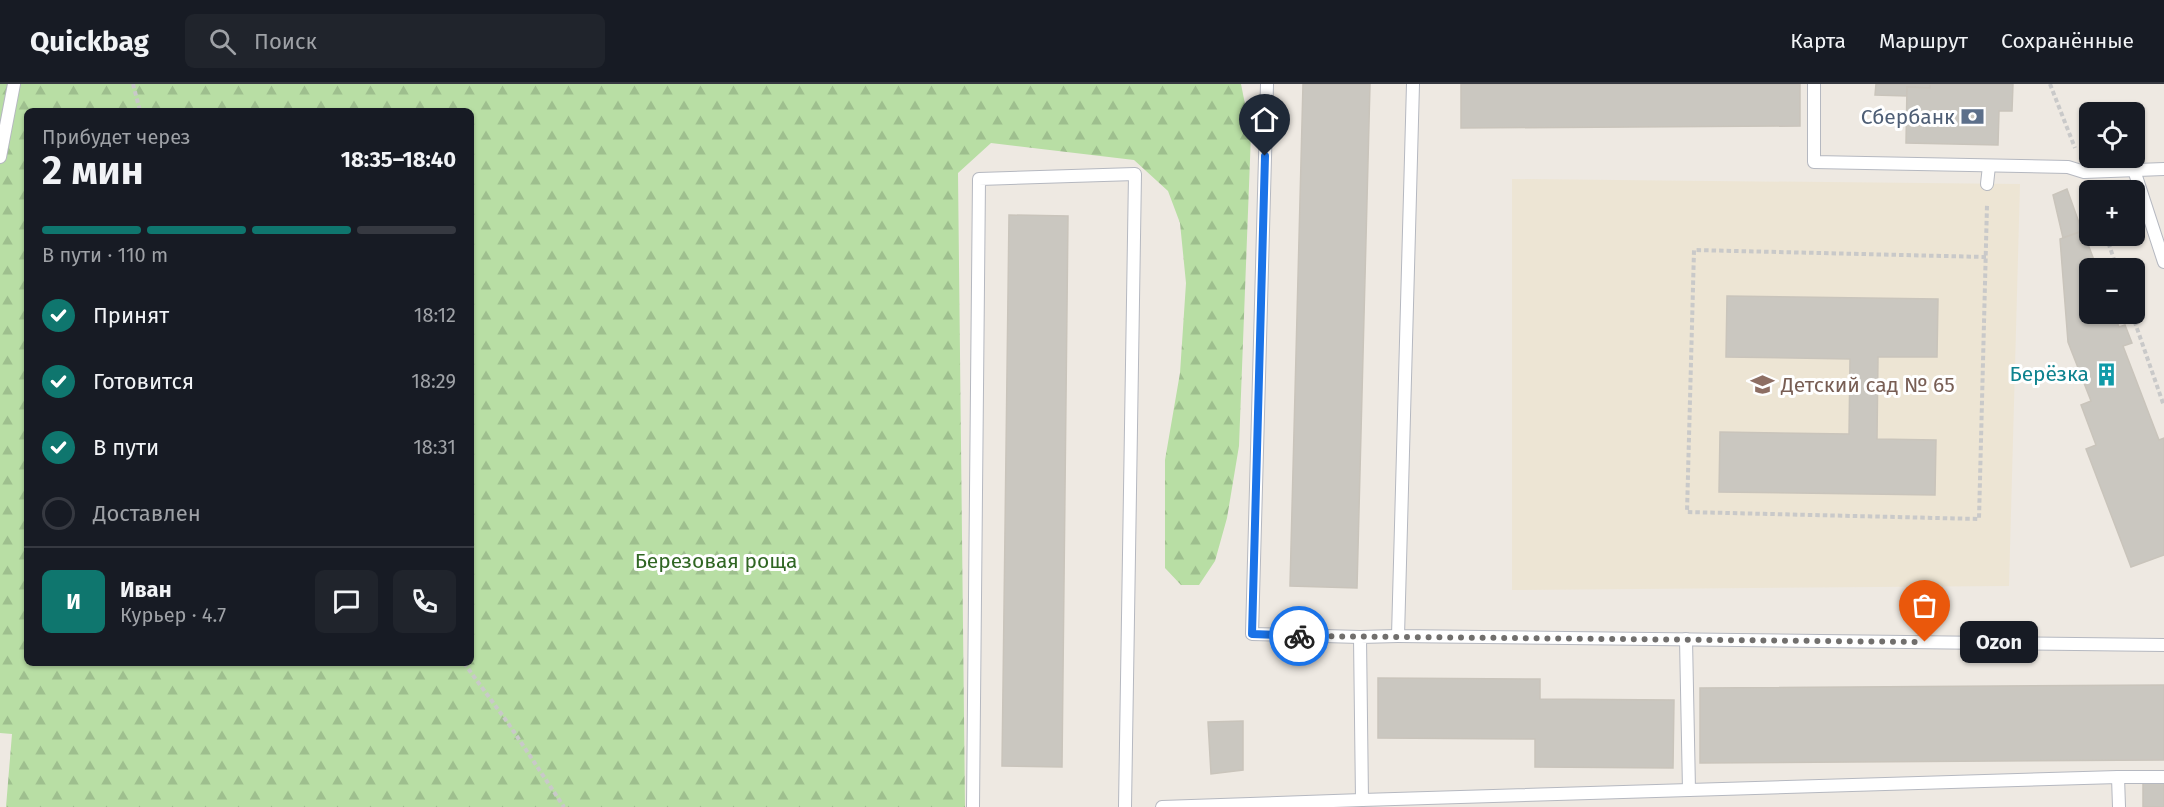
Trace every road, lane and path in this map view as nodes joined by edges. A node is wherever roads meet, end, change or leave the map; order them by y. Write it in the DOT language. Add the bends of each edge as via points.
graph roads {
  1 [pos="14,84"];
  2 [pos="133,84"];
  3 [pos="1267,84"];
  4 [pos="1413,84"];
  5 [pos="1814,84"];
  6 [pos="2050,84"];
  7 [pos="139,108"];
  8 [pos="0,157"];
  9 [pos="1989,166"];
  10 [pos="2164,169"];
  11 [pos="2134,170"];
  12 [pos="2084,172"];
  13 [pos="1988,184"];
  14 [pos="1986,257"];
  15 [pos="2164,262"];
  16 [pos="2135,324"];
  17 [pos="2164,406"];
  18 [pos="1398,636"];
  19 [pos="1360,637"];
  20 [pos="1686,639"];
  21 [pos="2164,645"];
  22 [pos="466,666"];
  23 [pos="2118,777"];
  24 [pos="2164,777"];
  25 [pos="1689,790"];
  26 [pos="1362,800"];
  27 [pos="564,807"];
  28 [pos="973,807"];
  29 [pos="1125,807"];
  30 [pos="1162,807"];
  31 [pos="2119,807"];
  1 -- 8 [label="lane"];
  2 -- 7 [label="path"];
  3 -- 19 [label="lane" via="1252,634"];
  4 -- 18 [label="lane"];
  5 -- 9 [label="lane" via="1814,162"];
  6 -- 12 [label="path"];
  9 -- 12 [label="lane" via="2068,167"];
  9 -- 13 [label="lane"];
  10 -- 11 [label="lane"];
  11 -- 12 [label="lane"];
  11 -- 15 [label="lane"];
  13 -- 14 [label="path"];
  14 -- 14 [label="path" via="1979,519 1687,512 1694,250"];
  16 -- 17 [label="path"];
  18 -- 19 [label="lane"];
  18 -- 20 [label="lane"];
  19 -- 26 [label="lane"];
  20 -- 21 [label="lane"];
  20 -- 25 [label="lane"];
  22 -- 27 [label="path"];
  23 -- 24 [label="lane"];
  23 -- 25 [label="lane"];
  23 -- 31 [label="lane"];
  25 -- 26 [label="lane"];
  26 -- 30 [label="lane"];
  28 -- 29 [label="lane" via="979,179 1135,174"];
}
